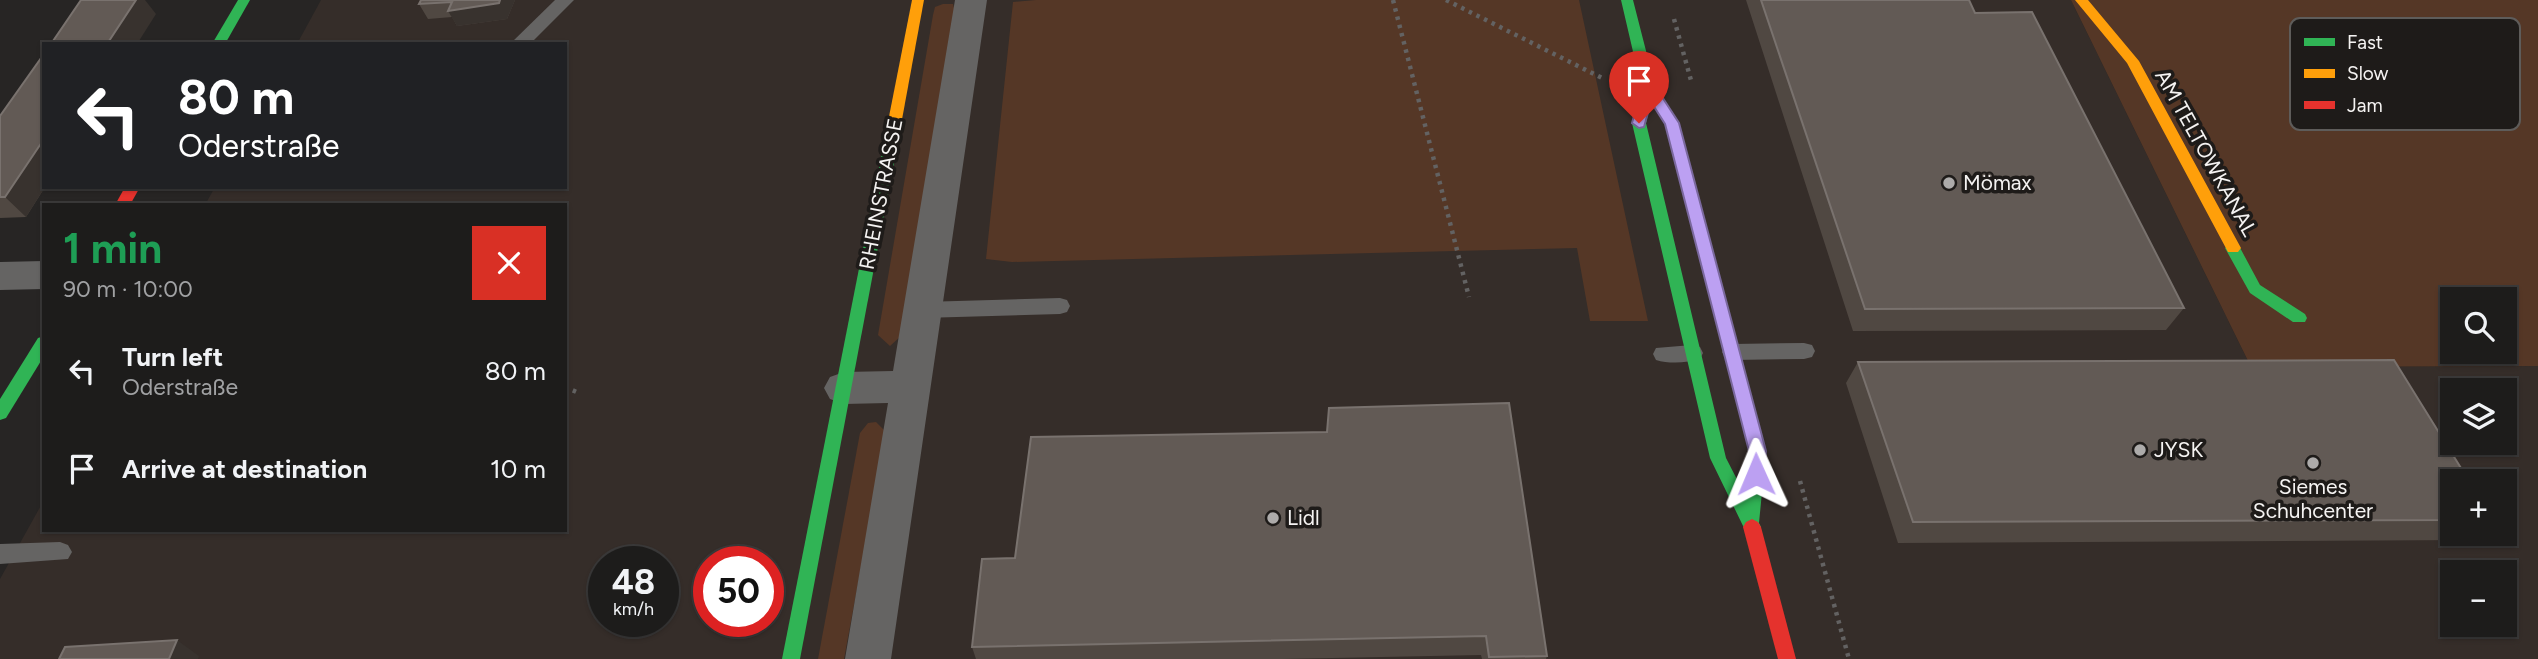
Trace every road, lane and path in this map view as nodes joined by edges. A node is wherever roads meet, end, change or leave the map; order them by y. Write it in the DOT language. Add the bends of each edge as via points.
graph roads {
  1 [pos="244,0"];
  2 [pos="565,0"];
  3 [pos="918,0"];
  4 [pos="971,0"];
  5 [pos="1393,0"];
  6 [pos="1447,0"];
  7 [pos="1627,0"];
  8 [pos="2081,0"];
  9 [pos="219,42"];
  10 [pos="521,42"];
  11 [pos="1604,79"];
  12 [pos="1648,86"];
  13 [pos="42,275"];
  14 [pos="0,276"];
  15 [pos="1469,297"];
  16 [pos="1060,306"];
  17 [pos="922,310"];
  18 [pos="2299,318"];
  19 [pos="42,345"];
  20 [pos="1804,351"];
  21 [pos="1733,352"];
  22 [pos="1692,353"];
  23 [pos="1664,354"];
  24 [pos="911,387"];
  25 [pos="567,388"];
  26 [pos="844,388"];
  27 [pos="579,393"];
  28 [pos="0,413"];
  29 [pos="1751,521"];
  30 [pos="60,552"];
  31 [pos="0,554"];
  32 [pos="791,659"];
  33 [pos="868,659"];
  34 [pos="1787,659"];
  1 -- 9 [label="street"];
  2 -- 10 [label="lane"];
  3 -- 26 [label="street, RHEINSTRASSE"];
  4 -- 17 [label="street"];
  5 -- 15 [label="path"];
  6 -- 11 [label="path"];
  7 -- 12 [label="street"];
  8 -- 18 [label="street, AM TELTOWKANAL" via="2132,61 2255,289"];
  12 -- 21 [label="street" via="1672,123"];
  12 -- 22 [label="street" via="1639,123"];
  13 -- 14 [label="street"];
  16 -- 17 [label="lane"];
  17 -- 24 [label="street"];
  19 -- 28 [label="street"];
  20 -- 21 [label="lane"];
  21 -- 29 [label="street" via="1758,451"];
  22 -- 23 [label="lane"];
  22 -- 29 [label="street" via="1718,458"];
  24 -- 26 [label="street"];
  24 -- 33 [label="street"];
  25 -- 27 [label="path"];
  26 -- 32 [label="street, RHEINSTRASSE"];
  29 -- 34 [label="street"];
  30 -- 31 [label="lane"];
}
